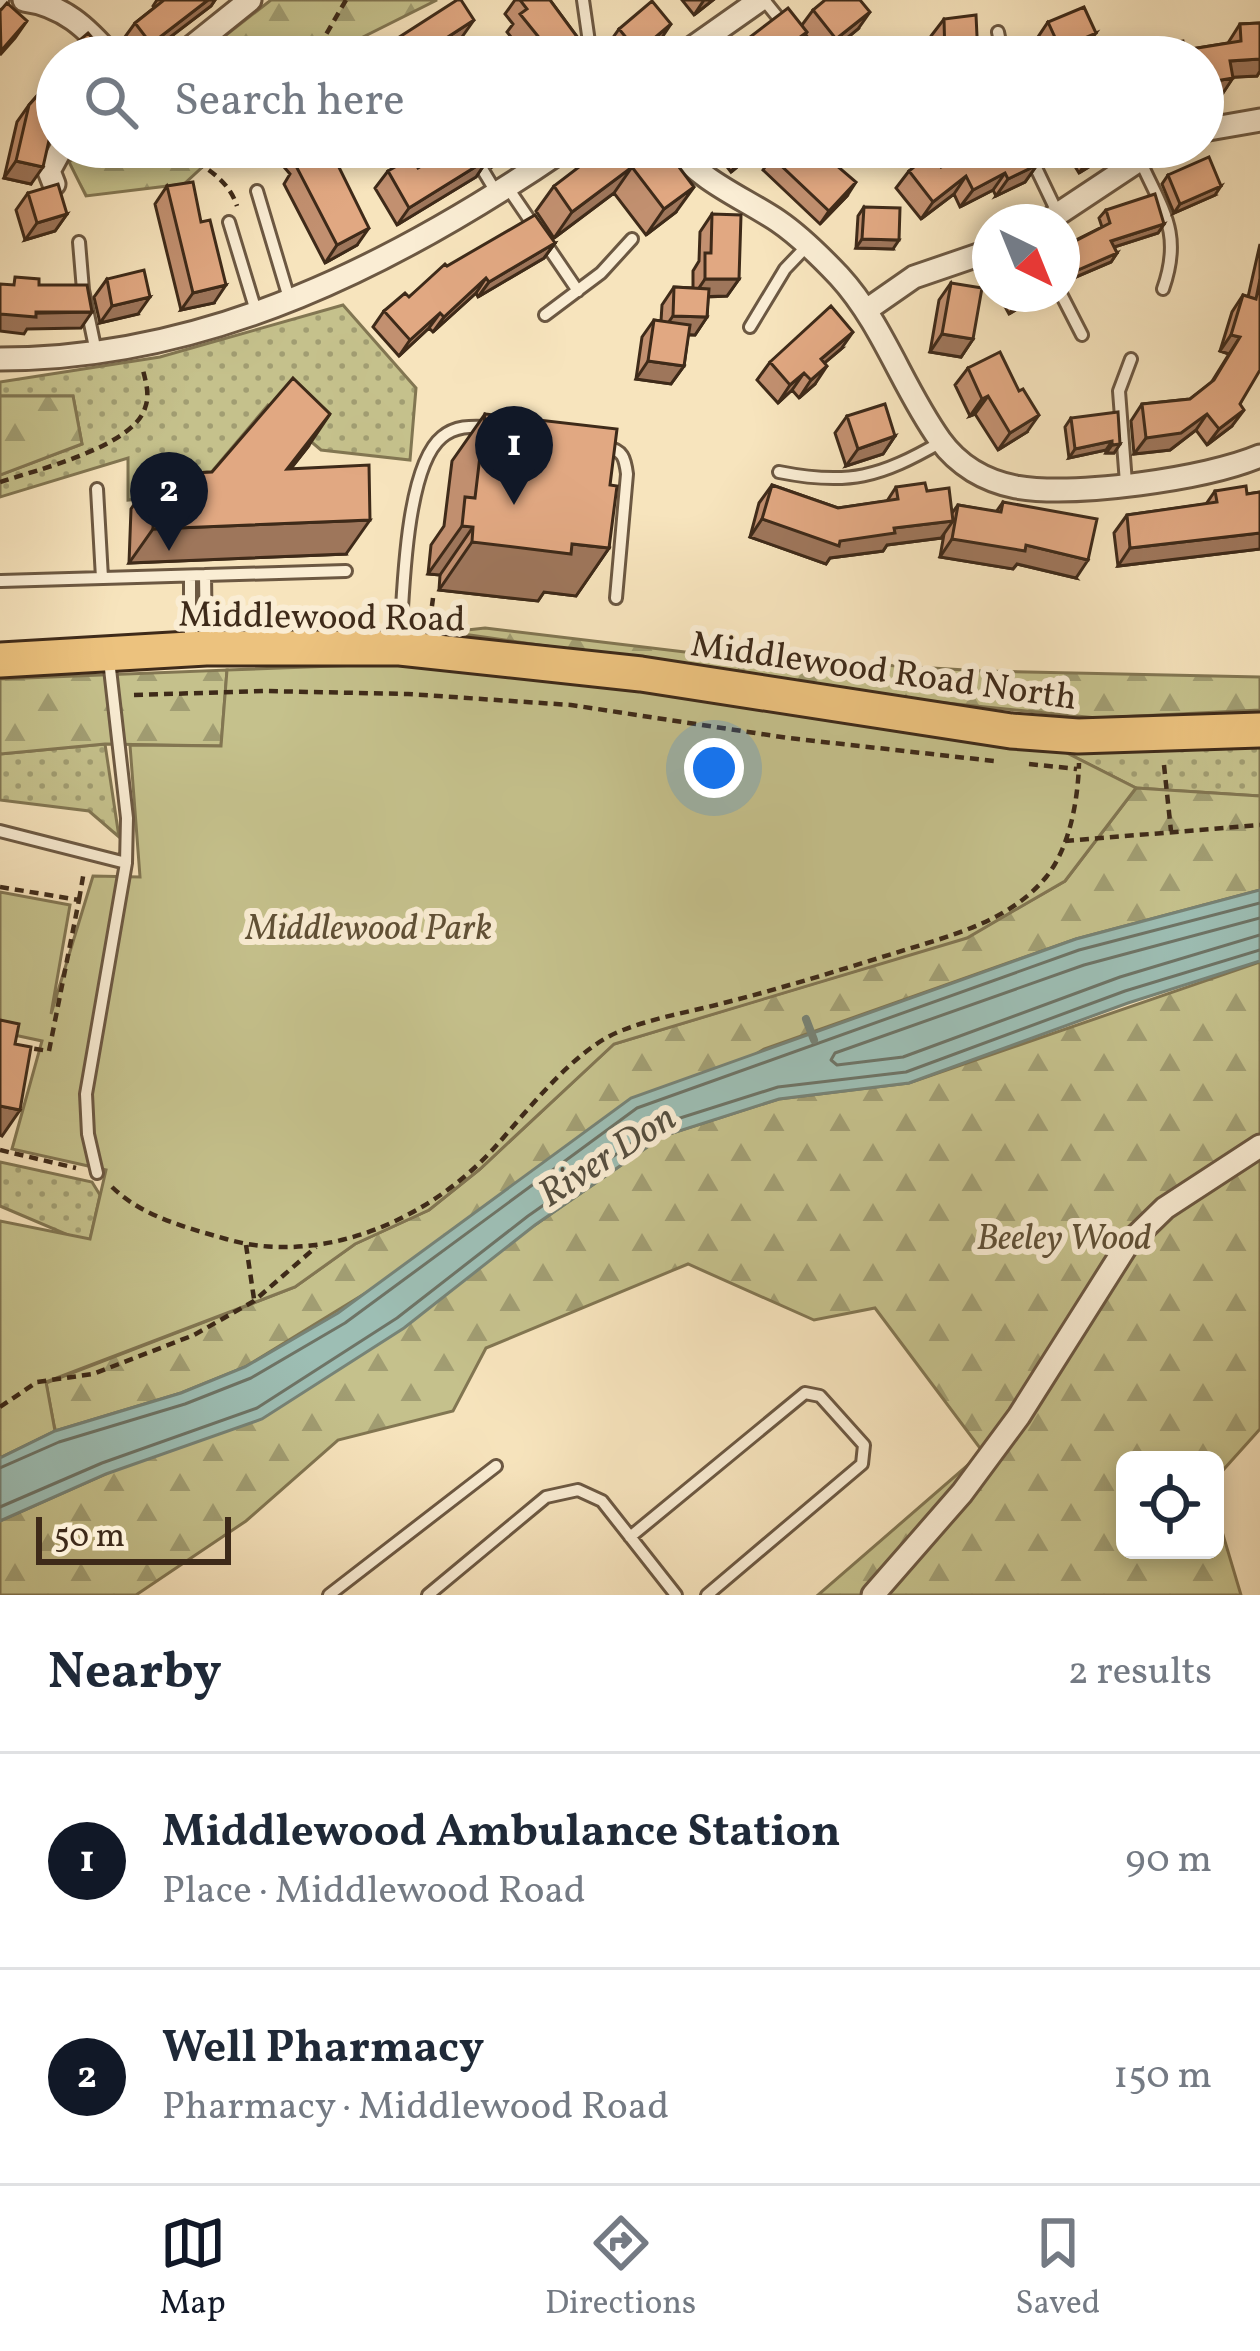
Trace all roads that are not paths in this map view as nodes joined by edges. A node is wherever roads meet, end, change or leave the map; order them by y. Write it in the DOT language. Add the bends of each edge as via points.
graph roads {
  1 [pos="24,0"];
  2 [pos="250,0"];
  3 [pos="583,0"];
  4 [pos="762,0"];
  5 [pos="998,32"];
  6 [pos="92,36"];
  7 [pos="205,36"];
  8 [pos="588,36"];
  9 [pos="710,36"];
  10 [pos="792,36"];
  11 [pos="999,36"];
  12 [pos="1260,120"];
  13 [pos="1224,126"];
  14 [pos="51,168"];
  15 [pos="485,168"];
  16 [pos="536,168"];
  17 [pos="694,168"];
  18 [pos="1034,168"];
  19 [pos="1127,168"];
  20 [pos="1153,168"];
  21 [pos="54,184"];
  22 [pos="256,191"];
  23 [pos="502,191"];
  24 [pos="1047,204"];
  25 [pos="1073,204"];
  26 [pos="229,222"];
  27 [pos="632,239"];
  28 [pos="79,242"];
  29 [pos="808,246"];
  30 [pos="972,257"];
  31 [pos="1163,289"];
  32 [pos="578,291"];
  33 [pos="290,302"];
  34 [pos="868,309"];
  35 [pos="1070,312"];
  36 [pos="257,314"];
  37 [pos="545,315"];
  38 [pos="750,327"];
  39 [pos="1082,334"];
  40 [pos="96,352"];
  41 [pos="0,359"];
  42 [pos="1131,359"];
  43 [pos="504,430"];
  44 [pos="941,442"];
  45 [pos="593,445"];
  46 [pos="1260,456"];
  47 [pos="779,472"];
  48 [pos="1126,483"];
  49 [pos="97,489"];
  50 [pos="346,571"];
  51 [pos="205,575"];
  52 [pos="190,576"];
  53 [pos="102,578"];
  54 [pos="1,581"];
  55 [pos="616,598"];
  56 [pos="198,648"];
  57 [pos="400,648"];
  58 [pos="108,654"];
  59 [pos="0,660"];
  60 [pos="641,674"];
  61 [pos="1260,730"];
  62 [pos="0,831"];
  63 [pos="127,863"];
  64 [pos="1260,1147"];
  65 [pos="98,1173"];
  66 [pos="496,1466"];
  67 [pos="630,1537"];
  68 [pos="329,1595"];
  69 [pos="428,1595"];
  70 [pos="676,1595"];
  71 [pos="707,1595"];
  72 [pos="873,1595"];
  1 -- 6 [label="street" via="55,8"];
  2 -- 7 [label="street"];
  3 -- 8 [label="lane"];
  4 -- 9 [label="street"];
  4 -- 10 [label="lane"];
  5 -- 11 [label="lane"];
  12 -- 13 [label="street"];
  14 -- 21 [label="street"];
  15 -- 23 [label="lane"];
  16 -- 23 [label="street"];
  17 -- 29 [label="street"];
  18 -- 24 [label="lane"];
  19 -- 25 [label="street"];
  20 -- 31 [label="lane" via="1172,233"];
  22 -- 33 [label="lane"];
  23 -- 32 [label="lane"];
  23 -- 33 [label="street"];
  26 -- 36 [label="lane"];
  27 -- 32 [label="lane"];
  28 -- 40 [label="lane"];
  29 -- 34 [label="street"];
  29 -- 38 [label="lane"];
  30 -- 34 [label="street" via="914,277"];
  32 -- 37 [label="lane"];
  33 -- 36 [label="street"];
  34 -- 44 [label="street"];
  35 -- 39 [label="lane"];
  36 -- 40 [label="street"];
  40 -- 41 [label="street"];
  42 -- 48 [label="lane" via="1119,391"];
  43 -- 57 [label="lane" via="455,428 425,459 406,540"];
  44 -- 47 [label="lane" via="873,476 841,482"];
  44 -- 48 [label="street" via="976,472 1018,487"];
  45 -- 55 [label="lane" via="616,448 627,474"];
  46 -- 48 [label="street" via="1226,470"];
  49 -- 53 [label="lane"];
  50 -- 51 [label="lane"];
  51 -- 52 [label="lane"];
  51 -- 56 [label="lane"];
  52 -- 53 [label="lane"];
  52 -- 56 [label="lane"];
  53 -- 54 [label="lane"];
  56 -- 57 [label="main road, Middlewood Road"];
  56 -- 58 [label="main road, Middlewood Road"];
  57 -- 60 [label="main road, Middlewood Road"];
  58 -- 59 [label="main road, Middlewood Road"];
  58 -- 63 [label="lane"];
  60 -- 61 [label="main road, Middlewood Road North" via="991,729 1079,753 1161,735"];
  62 -- 63 [label="lane"];
  63 -- 65 [label="lane" via="86,1094"];
  64 -- 72 [label="street" via="1165,1208 1127,1245 1019,1416"];
  66 -- 68 [label="lane"];
  67 -- 69 [label="lane" via="602,1502 578,1490 547,1497"];
  67 -- 70 [label="lane"];
  67 -- 71 [label="lane" via="805,1393 820,1396 865,1444 862,1464"];
}
